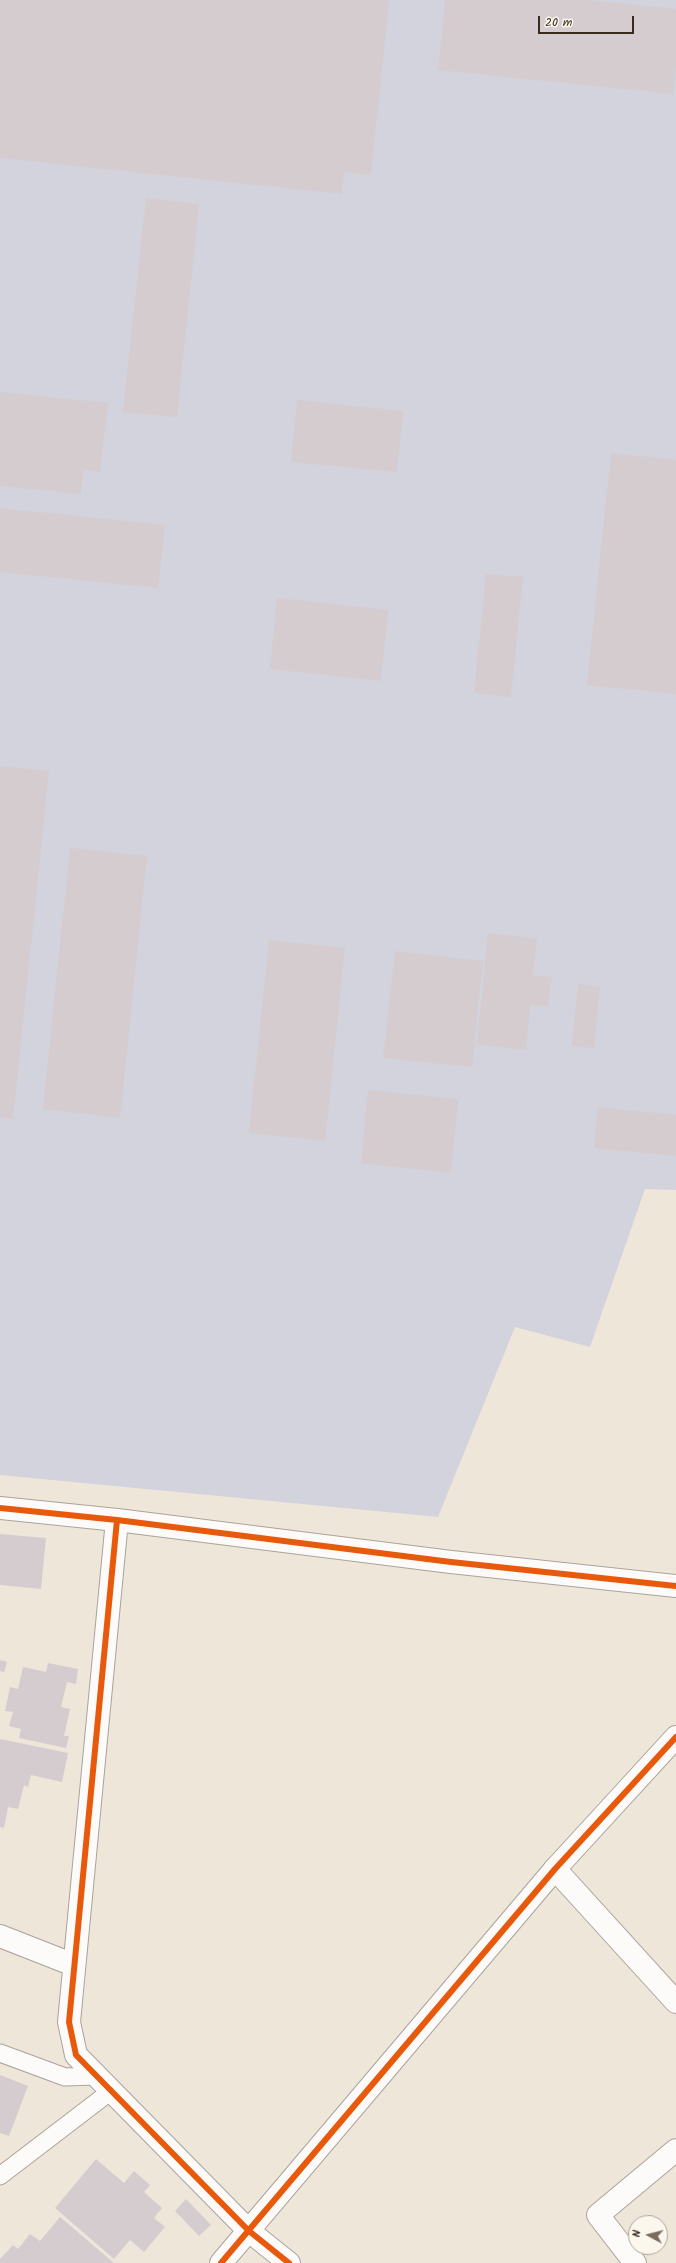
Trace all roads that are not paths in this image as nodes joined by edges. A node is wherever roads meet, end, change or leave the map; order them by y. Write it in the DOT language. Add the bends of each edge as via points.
graph roads {
  1 [pos="0,1508"];
  2 [pos="117,1520"];
  3 [pos="676,1586"];
  4 [pos="676,1737"];
  5 [pos="555,1869"];
  6 [pos="0,1936"];
  7 [pos="74,1965"];
  8 [pos="676,2002"];
  9 [pos="0,2052"];
  10 [pos="104,2084"];
  11 [pos="676,2150"];
  12 [pos="0,2176"];
  13 [pos="249,2232"];
  14 [pos="221,2263"];
  15 [pos="289,2263"];
  16 [pos="635,2263"];
  1 -- 2 [label="street"];
  2 -- 3 [label="street" via="451,1562"];
  2 -- 7 [label="street"];
  4 -- 5 [label="street"];
  5 -- 8 [label="street"];
  5 -- 13 [label="street"];
  6 -- 7 [label="street"];
  7 -- 10 [label="street" via="69,2022 76,2056"];
  9 -- 10 [label="lane" via="65,2077"];
  10 -- 12 [label="lane"];
  10 -- 13 [label="street"];
  11 -- 16 [label="street" via="598,2215"];
  13 -- 14 [label="street"];
  13 -- 15 [label="street"];
}
